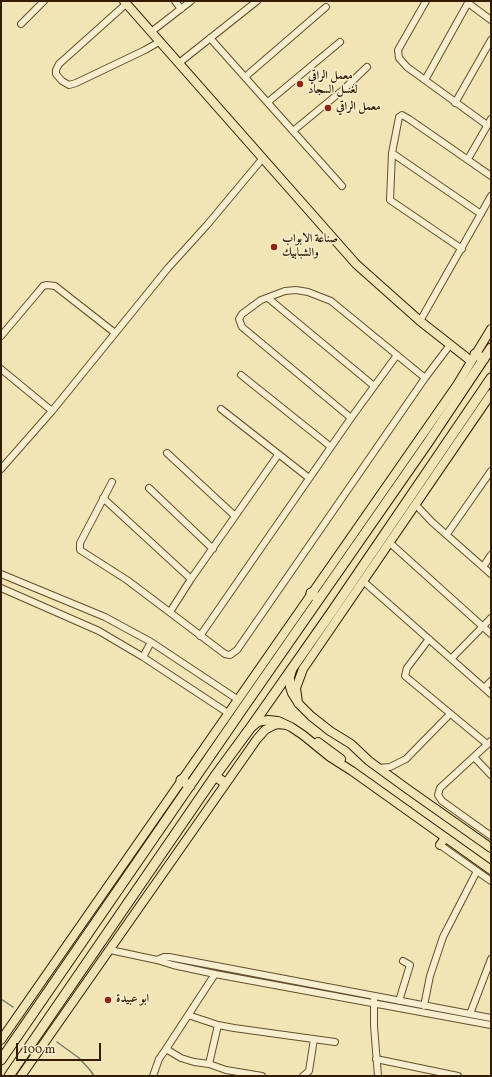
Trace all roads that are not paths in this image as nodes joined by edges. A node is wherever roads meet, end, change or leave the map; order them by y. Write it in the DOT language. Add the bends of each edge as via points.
graph roads {
  1 [pos="44,1"];
  2 [pos="175,1"];
  3 [pos="191,1"];
  4 [pos="257,1"];
  5 [pos="426,1"];
  6 [pos="125,2"];
  7 [pos="468,2"];
  8 [pos="326,7"];
  9 [pos="181,9"];
  10 [pos="491,20"];
  11 [pos="22,24"];
  12 [pos="151,32"];
  13 [pos="210,38"];
  14 [pos="491,40"];
  15 [pos="159,42"];
  16 [pos="340,42"];
  17 [pos="179,63"];
  18 [pos="366,67"];
  19 [pos="245,76"];
  20 [pos="425,80"];
  21 [pos="268,102"];
  22 [pos="455,102"];
  23 [pos="491,119"];
  24 [pos="487,125"];
  25 [pos="293,131"];
  26 [pos="392,153"];
  27 [pos="263,158"];
  28 [pos="468,159"];
  29 [pos="491,176"];
  30 [pos="342,186"];
  31 [pos="491,196"];
  32 [pos="481,214"];
  33 [pos="462,249"];
  34 [pos="268,298"];
  35 [pos="420,321"];
  36 [pos="491,329"];
  37 [pos="115,333"];
  38 [pos="1,336"];
  39 [pos="450,345"];
  40 [pos="491,348"];
  41 [pos="397,355"];
  42 [pos="473,357"];
  43 [pos="484,359"];
  44 [pos="1,369"];
  45 [pos="241,375"];
  46 [pos="425,378"];
  47 [pos="491,378"];
  48 [pos="374,386"];
  49 [pos="491,394"];
  50 [pos="221,409"];
  51 [pos="52,411"];
  52 [pos="475,411"];
  53 [pos="351,418"];
  54 [pos="331,447"];
  55 [pos="167,453"];
  56 [pos="278,455"];
  57 [pos="1,469"];
  58 [pos="491,471"];
  59 [pos="309,478"];
  60 [pos="112,482"];
  61 [pos="149,488"];
  62 [pos="103,498"];
  63 [pos="416,505"];
  64 [pos="235,516"];
  65 [pos="447,534"];
  66 [pos="390,543"];
  67 [pos="213,549"];
  68 [pos="491,555"];
  69 [pos="483,567"];
  70 [pos="1,574"];
  71 [pos="491,574"];
  72 [pos="191,579"];
  73 [pos="363,581"];
  74 [pos="1,588"];
  75 [pos="311,593"];
  76 [pos="319,599"];
  77 [pos="170,612"];
  78 [pos="335,615"];
  79 [pos="491,618"];
  80 [pos="483,626"];
  81 [pos="491,634"];
  82 [pos="200,636"];
  83 [pos="429,639"];
  84 [pos="151,642"];
  85 [pos="143,657"];
  86 [pos="450,658"];
  87 [pos="293,667"];
  88 [pos="491,681"];
  89 [pos="484,688"];
  90 [pos="491,694"];
  91 [pos="237,699"];
  92 [pos="298,703"];
  93 [pos="228,713"];
  94 [pos="450,714"];
  95 [pos="286,725"];
  96 [pos="251,727"];
  97 [pos="489,743"];
  98 [pos="474,757"];
  99 [pos="378,768"];
  100 [pos="491,775"];
  101 [pos="215,776"];
  102 [pos="181,780"];
  103 [pos="225,783"];
  104 [pos="190,786"];
  105 [pos="491,836"];
  106 [pos="445,838"];
  107 [pos="440,845"];
  108 [pos="491,848"];
  109 [pos="491,859"];
  110 [pos="490,869"];
  111 [pos="477,871"];
  112 [pos="491,881"];
  113 [pos="110,950"];
  114 [pos="491,959"];
  115 [pos="157,960"];
  116 [pos="402,961"];
  117 [pos="216,974"];
  118 [pos="374,999"];
  119 [pos="399,1001"];
  120 [pos="424,1006"];
  121 [pos="470,1014"];
  122 [pos="188,1015"];
  123 [pos="491,1018"];
  124 [pos="218,1025"];
  125 [pos="491,1025"];
  126 [pos="314,1039"];
  127 [pos="1,1040"];
  128 [pos="335,1042"];
  129 [pos="166,1049"];
  130 [pos="9,1050"];
  131 [pos="21,1059"];
  132 [pos="376,1059"];
  133 [pos="1,1060"];
  134 [pos="208,1064"];
  135 [pos="9,1076"];
  136 [pos="21,1076"];
  137 [pos="153,1076"];
  138 [pos="262,1076"];
  139 [pos="304,1076"];
  140 [pos="378,1076"];
  141 [pos="458,1076"];
  1 -- 11 [label="street"];
  2 -- 9 [label="street"];
  3 -- 9 [label="street"];
  4 -- 13 [label="street"];
  5 -- 20 [label="street" via="398,50 402,62"];
  6 -- 12 [label="main road"];
  6 -- 15 [label="street" via="59,64 56,74 69,85 76,83"];
  7 -- 10 [label="street"];
  7 -- 20 [label="street"];
  8 -- 19 [label="street"];
  9 -- 12 [label="street"];
  12 -- 15 [label="main road"];
  13 -- 17 [label="street"];
  13 -- 19 [label="street"];
  14 -- 22 [label="street"];
  15 -- 17 [label="main road"];
  16 -- 21 [label="street"];
  17 -- 27 [label="main road"];
  18 -- 25 [label="street" via="344,89"];
  19 -- 21 [label="street"];
  20 -- 22 [label="street"];
  21 -- 25 [label="street"];
  22 -- 24 [label="street"];
  23 -- 24 [label="street"];
  24 -- 28 [label="street"];
  25 -- 30 [label="street"];
  26 -- 28 [label="street" via="399,116 402,115"];
  26 -- 32 [label="street"];
  26 -- 33 [label="street" via="390,200"];
  27 -- 35 [label="main road" via="356,264"];
  27 -- 37 [label="street"];
  28 -- 29 [label="street"];
  31 -- 32 [label="street"];
  32 -- 33 [label="street"];
  33 -- 35 [label="street"];
  34 -- 41 [label="street" via="285,291 296,290 331,301"];
  34 -- 48 [label="street"];
  34 -- 53 [label="street" via="242,314 239,319 242,327"];
  35 -- 39 [label="main road"];
  36 -- 42 [label="main road"];
  37 -- 38 [label="street" via="55,286 47,285 38,291"];
  37 -- 51 [label="street"];
  39 -- 42 [label="main road"];
  39 -- 46 [label="street"];
  40 -- 43 [label="highway"];
  41 -- 46 [label="street"];
  41 -- 48 [label="street"];
  42 -- 43 [label="highway"];
  42 -- 75 [label="main road"];
  43 -- 76 [label="highway"];
  44 -- 51 [label="street"];
  45 -- 54 [label="street"];
  46 -- 82 [label="street" via="237,650 230,655 225,654"];
  47 -- 52 [label="highway"];
  48 -- 53 [label="street"];
  49 -- 52 [label="main road"];
  50 -- 56 [label="street"];
  51 -- 57 [label="street"];
  52 -- 63 [label="main road"];
  52 -- 78 [label="highway"];
  53 -- 54 [label="street"];
  54 -- 59 [label="street"];
  55 -- 64 [label="street"];
  56 -- 59 [label="street"];
  56 -- 64 [label="street"];
  58 -- 65 [label="street"];
  59 -- 82 [label="street"];
  60 -- 62 [label="street"];
  61 -- 67 [label="street"];
  62 -- 72 [label="street"];
  62 -- 77 [label="street" via="80,543 80,550"];
  63 -- 65 [label="street"];
  63 -- 66 [label="main road"];
  64 -- 67 [label="street"];
  65 -- 69 [label="street"];
  66 -- 73 [label="main road"];
  66 -- 80 [label="street"];
  67 -- 72 [label="street"];
  68 -- 69 [label="street"];
  69 -- 71 [label="street"];
  70 -- 84 [label="street" via="93,611"];
  72 -- 77 [label="street"];
  73 -- 78 [label="main road"];
  73 -- 83 [label="street"];
  74 -- 85 [label="street" via="100,631"];
  75 -- 76 [label="highway"];
  75 -- 91 [label="main road"];
  76 -- 104 [label="highway"];
  77 -- 82 [label="street"];
  78 -- 87 [label="highway"];
  78 -- 92 [label="main road" via="300,675 296,688"];
  79 -- 80 [label="street"];
  80 -- 81 [label="street"];
  80 -- 86 [label="street"];
  83 -- 86 [label="street"];
  83 -- 94 [label="street" via="407,668 405,676"];
  84 -- 85 [label="street"];
  84 -- 91 [label="street"];
  85 -- 93 [label="street"];
  86 -- 89 [label="street"];
  87 -- 92 [label="main road" via="290,687"];
  87 -- 96 [label="highway"];
  88 -- 89 [label="street"];
  89 -- 90 [label="street"];
  91 -- 93 [label="main road"];
  92 -- 99 [label="main road" via="310,716 351,744"];
  93 -- 102 [label="main road"];
  94 -- 97 [label="street"];
  94 -- 99 [label="street" via="406,759 390,767"];
  95 -- 96 [label="main road" via="268,720"];
  95 -- 103 [label="main road" via="274,725 265,730"];
  95 -- 106 [label="main road"];
  96 -- 101 [label="highway"];
  97 -- 98 [label="street"];
  98 -- 100 [label="street"];
  98 -- 105 [label="street" via="440,788 438,795 442,801"];
  99 -- 108 [label="main road"];
  101 -- 103 [label="highway"];
  101 -- 131 [label="highway"];
  102 -- 104 [label="highway"];
  102 -- 127 [label="main road"];
  103 -- 113 [label="main road"];
  104 -- 130 [label="highway"];
  106 -- 107 [label="main road"];
  106 -- 110 [label="main road"];
  107 -- 111 [label="street"];
  109 -- 110 [label="main road"];
  111 -- 112 [label="street"];
  111 -- 120 [label="street" via="444,937 430,976"];
  113 -- 115 [label="street"];
  113 -- 136 [label="main road"];
  114 -- 121 [label="street"];
  115 -- 117 [label="street"];
  115 -- 118 [label="street" via="169,956"];
  116 -- 119 [label="street" via="410,965"];
  117 -- 118 [label="street"];
  117 -- 122 [label="street"];
  118 -- 119 [label="street"];
  118 -- 125 [label="street"];
  118 -- 132 [label="street"];
  119 -- 120 [label="street"];
  120 -- 121 [label="street"];
  121 -- 123 [label="street"];
  122 -- 124 [label="street"];
  122 -- 129 [label="street"];
  124 -- 126 [label="street"];
  124 -- 134 [label="street"];
  126 -- 128 [label="street"];
  126 -- 139 [label="street" via="309,1071"];
  129 -- 134 [label="street" via="182,1058"];
  129 -- 137 [label="street" via="157,1063"];
  130 -- 131 [label="highway"];
  130 -- 133 [label="highway"];
  131 -- 135 [label="highway"];
  132 -- 140 [label="street"];
  132 -- 141 [label="street"];
  134 -- 138 [label="street"];
}
